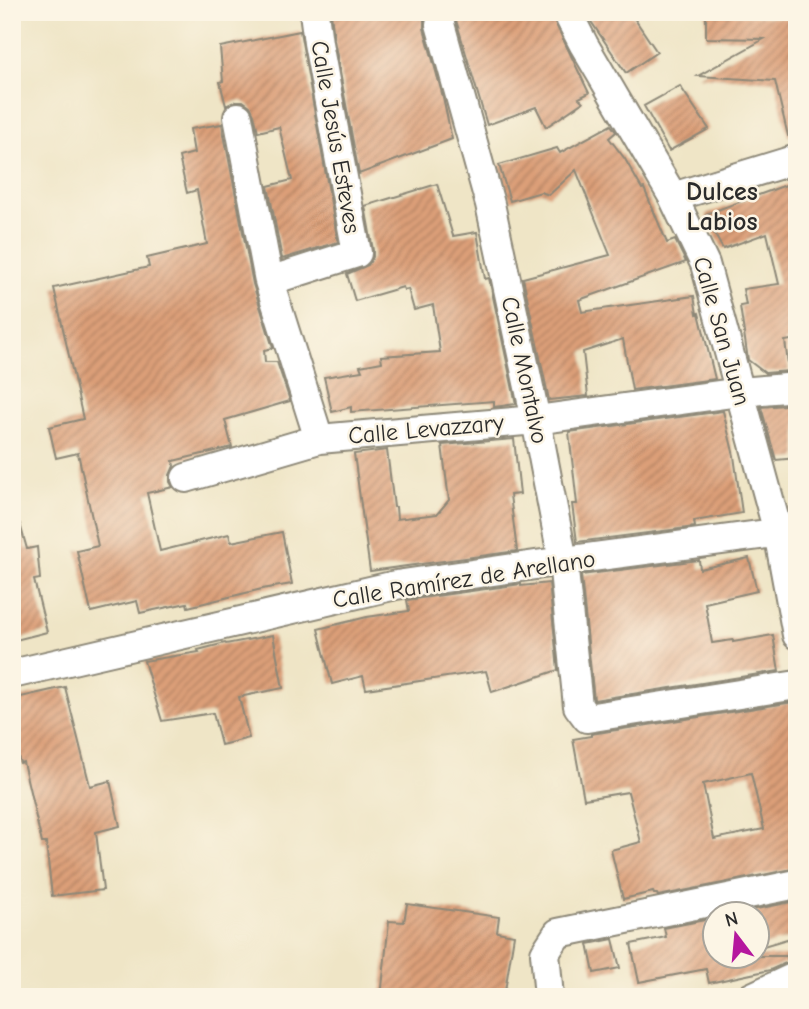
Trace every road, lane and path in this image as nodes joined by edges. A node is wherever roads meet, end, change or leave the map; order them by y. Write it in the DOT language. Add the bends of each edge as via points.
graph roads {
  1 [pos="314,12"];
  2 [pos="570,12"];
  3 [pos="440,24"];
  4 [pos="238,117"];
  5 [pos="797,159"];
  6 [pos="673,197"];
  7 [pos="269,281"];
  8 [pos="797,387"];
  9 [pos="740,392"];
  10 [pos="536,419"];
  11 [pos="318,439"];
  12 [pos="186,478"];
  13 [pos="788,531"];
  14 [pos="563,561"];
  15 [pos="797,635"];
  16 [pos="12,674"];
  17 [pos="797,685"];
  18 [pos="797,884"];
  19 [pos="797,976"];
  20 [pos="549,997"];
  21 [pos="752,997"];
  1 -- 7 [label="street, Calle Jesús Esteves" via="357,253"];
  2 -- 6 [label="street, Calle San Juan" via="584,45"];
  3 -- 10 [label="street, Calle Montalvo" via="490,204"];
  4 -- 7 [label="street"];
  5 -- 6 [label="street"];
  6 -- 9 [label="street, Calle San Juan" via="705,264"];
  7 -- 11 [label="street"];
  8 -- 9 [label="street, Calle Levazzary"];
  9 -- 10 [label="street, Calle Levazzary"];
  9 -- 13 [label="street, Calle San Juan"];
  10 -- 11 [label="street, Calle Levazzary"];
  10 -- 14 [label="street, Calle Montalvo"];
  11 -- 12 [label="street, Calle Levazzary"];
  13 -- 14 [label="street, Calle Ramírez de Arellano"];
  13 -- 15 [label="street, Calle San Juan"];
  14 -- 16 [label="street, Calle Ramírez de Arellano" via="396,585"];
  14 -- 17 [label="street, Calle Montalvo" via="579,706 587,718"];
  18 -- 20 [label="street" via="558,933 545,953"];
  19 -- 21 [label="street"];
}
